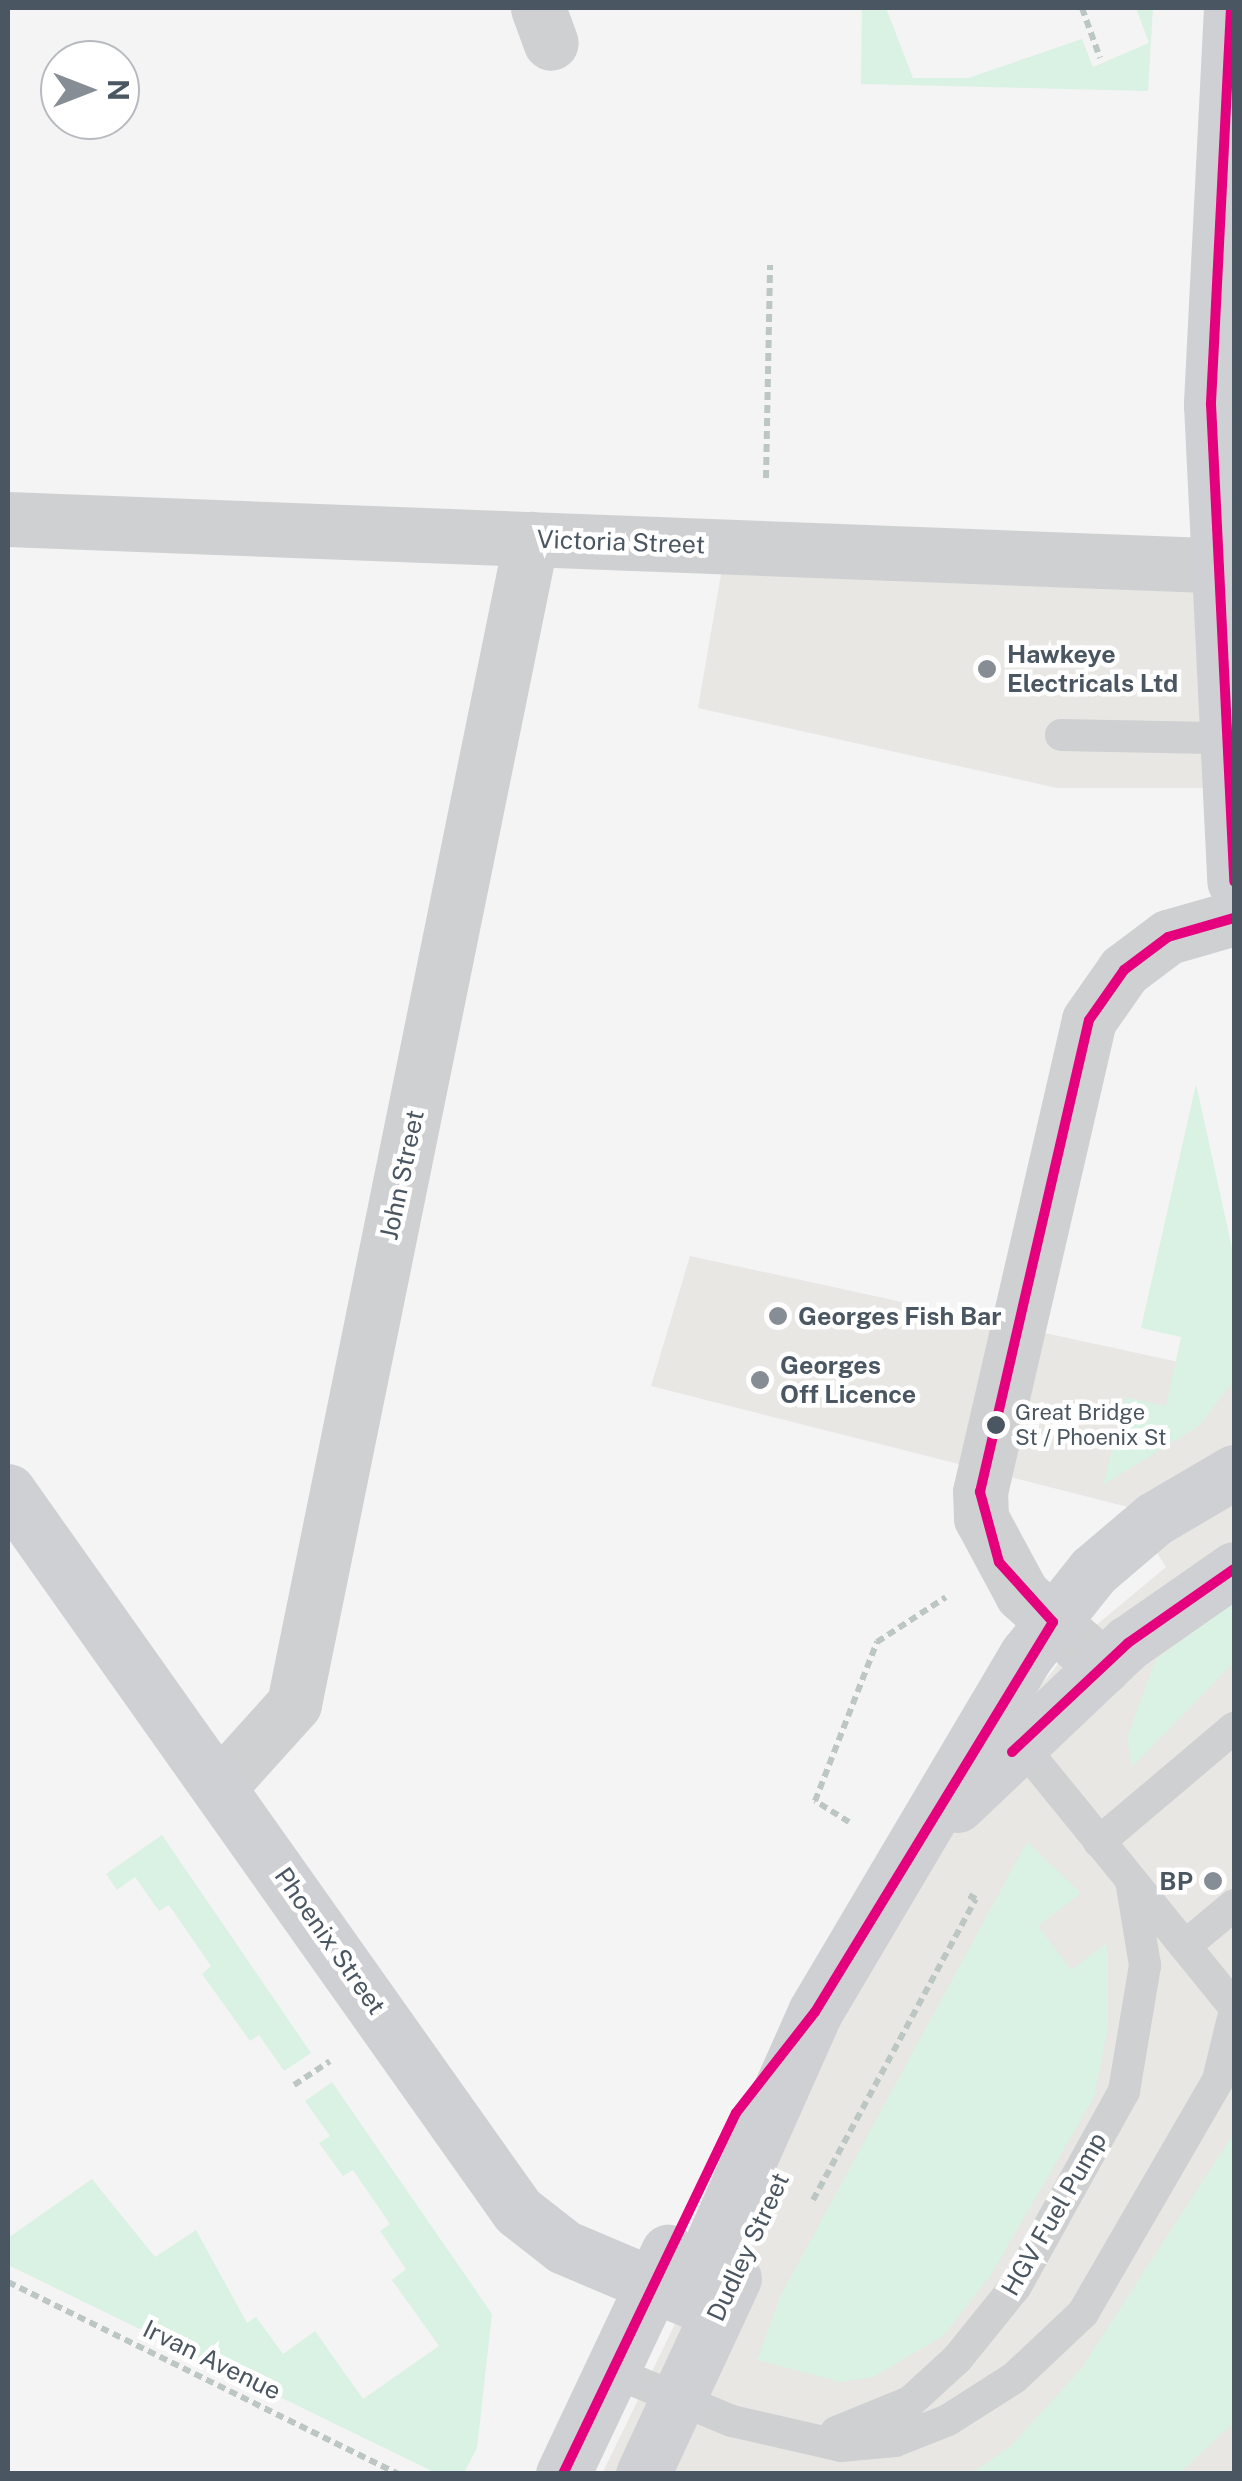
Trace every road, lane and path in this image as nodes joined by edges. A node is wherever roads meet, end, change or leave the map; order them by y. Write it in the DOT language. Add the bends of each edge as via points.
graph roads {
  1 [pos="1082,8"];
  2 [pos="1231,8"];
  3 [pos="1100,58"];
  4 [pos="770,265"];
  5 [pos="1223,443"];
  6 [pos="765,502"];
  7 [pos="8,519"];
  8 [pos="531,539"];
  9 [pos="1226,566"];
  10 [pos="1061,735"];
  11 [pos="1224,738"];
  12 [pos="1234,881"];
  13 [pos="1234,918"];
  14 [pos="1234,1472"];
  15 [pos="8,1491"];
  16 [pos="999,1562"];
  17 [pos="1234,1569"];
  18 [pos="1053,1622"];
  19 [pos="1103,1667"];
  20 [pos="1006,1727"];
  21 [pos="1234,1728"];
  22 [pos="221,1785"];
  23 [pos="815,1801"];
  24 [pos="1099,1842"];
  25 [pos="1131,1880"];
  26 [pos="976,1899"];
  27 [pos="1234,1905"];
  28 [pos="1185,1946"];
  29 [pos="1234,2010"];
  30 [pos="815,2012"];
  31 [pos="335,2057"];
  32 [pos="294,2086"];
  33 [pos="808,2208"];
  34 [pos="8,2282"];
  35 [pos="652,2284"];
  36 [pos="718,2312"];
  37 [pos="611,2371"];
  38 [pos="678,2398"];
  39 [pos="801,2440"];
  40 [pos="398,2474"];
  41 [pos="563,2474"];
  42 [pos="643,2474"];
  1 -- 3 [label="path"];
  2 -- 5 [label="main road"];
  4 -- 6 [label="path"];
  5 -- 9 [label="main road"];
  7 -- 8 [label="street, Victoria Street"];
  8 -- 9 [label="street, Victoria Street"];
  8 -- 22 [label="street, John Street" via="294,1704"];
  9 -- 11 [label="main road"];
  10 -- 11 [label="lane"];
  11 -- 12 [label="main road"];
  13 -- 16 [label="street" via="1168,937 1124,970 1089,1020 980,1492"];
  14 -- 18 [label="main road, Dudley Street" via="1142,1530"];
  15 -- 22 [label="main road, Phoenix Street"];
  16 -- 18 [label="street"];
  16 -- 23 [label="path" via="877,1642"];
  17 -- 19 [label="main road, Dudley Street"];
  18 -- 19 [label="street"];
  18 -- 20 [label="main road, Dudley Street"];
  19 -- 20 [label="main road, Dudley Street"];
  20 -- 24 [label="lane"];
  20 -- 30 [label="main road, Dudley Street" via="903,1855"];
  21 -- 24 [label="lane"];
  22 -- 35 [label="main road, Phoenix Street" via="518,2210 564,2246"];
  24 -- 25 [label="lane"];
  25 -- 28 [label="lane"];
  25 -- 39 [label="lane, HGV Fuel Pump" via="1145,1965 1124,2091 1016,2286 910,2402 869,2426"];
  26 -- 33 [label="path"];
  27 -- 28 [label="lane"];
  28 -- 29 [label="lane"];
  29 -- 39 [label="lane" via="1218,2080 1084,2313 1014,2378 948,2420 895,2441"];
  30 -- 35 [label="main road, Dudley Street" via="736,2114"];
  30 -- 36 [label="main road, Dudley Street" via="814,2105"];
  31 -- 32 [label="path"];
  34 -- 40 [label="path, Irvan Avenue"];
  35 -- 36 [label="main road, Phoenix Street"];
  35 -- 37 [label="main road, Dudley Street"];
  36 -- 38 [label="main road, Dudley Street"];
  37 -- 38 [label="lane"];
  37 -- 41 [label="main road, Dudley Street"];
  38 -- 39 [label="lane"];
  38 -- 42 [label="main road, Dudley Street"];
}
